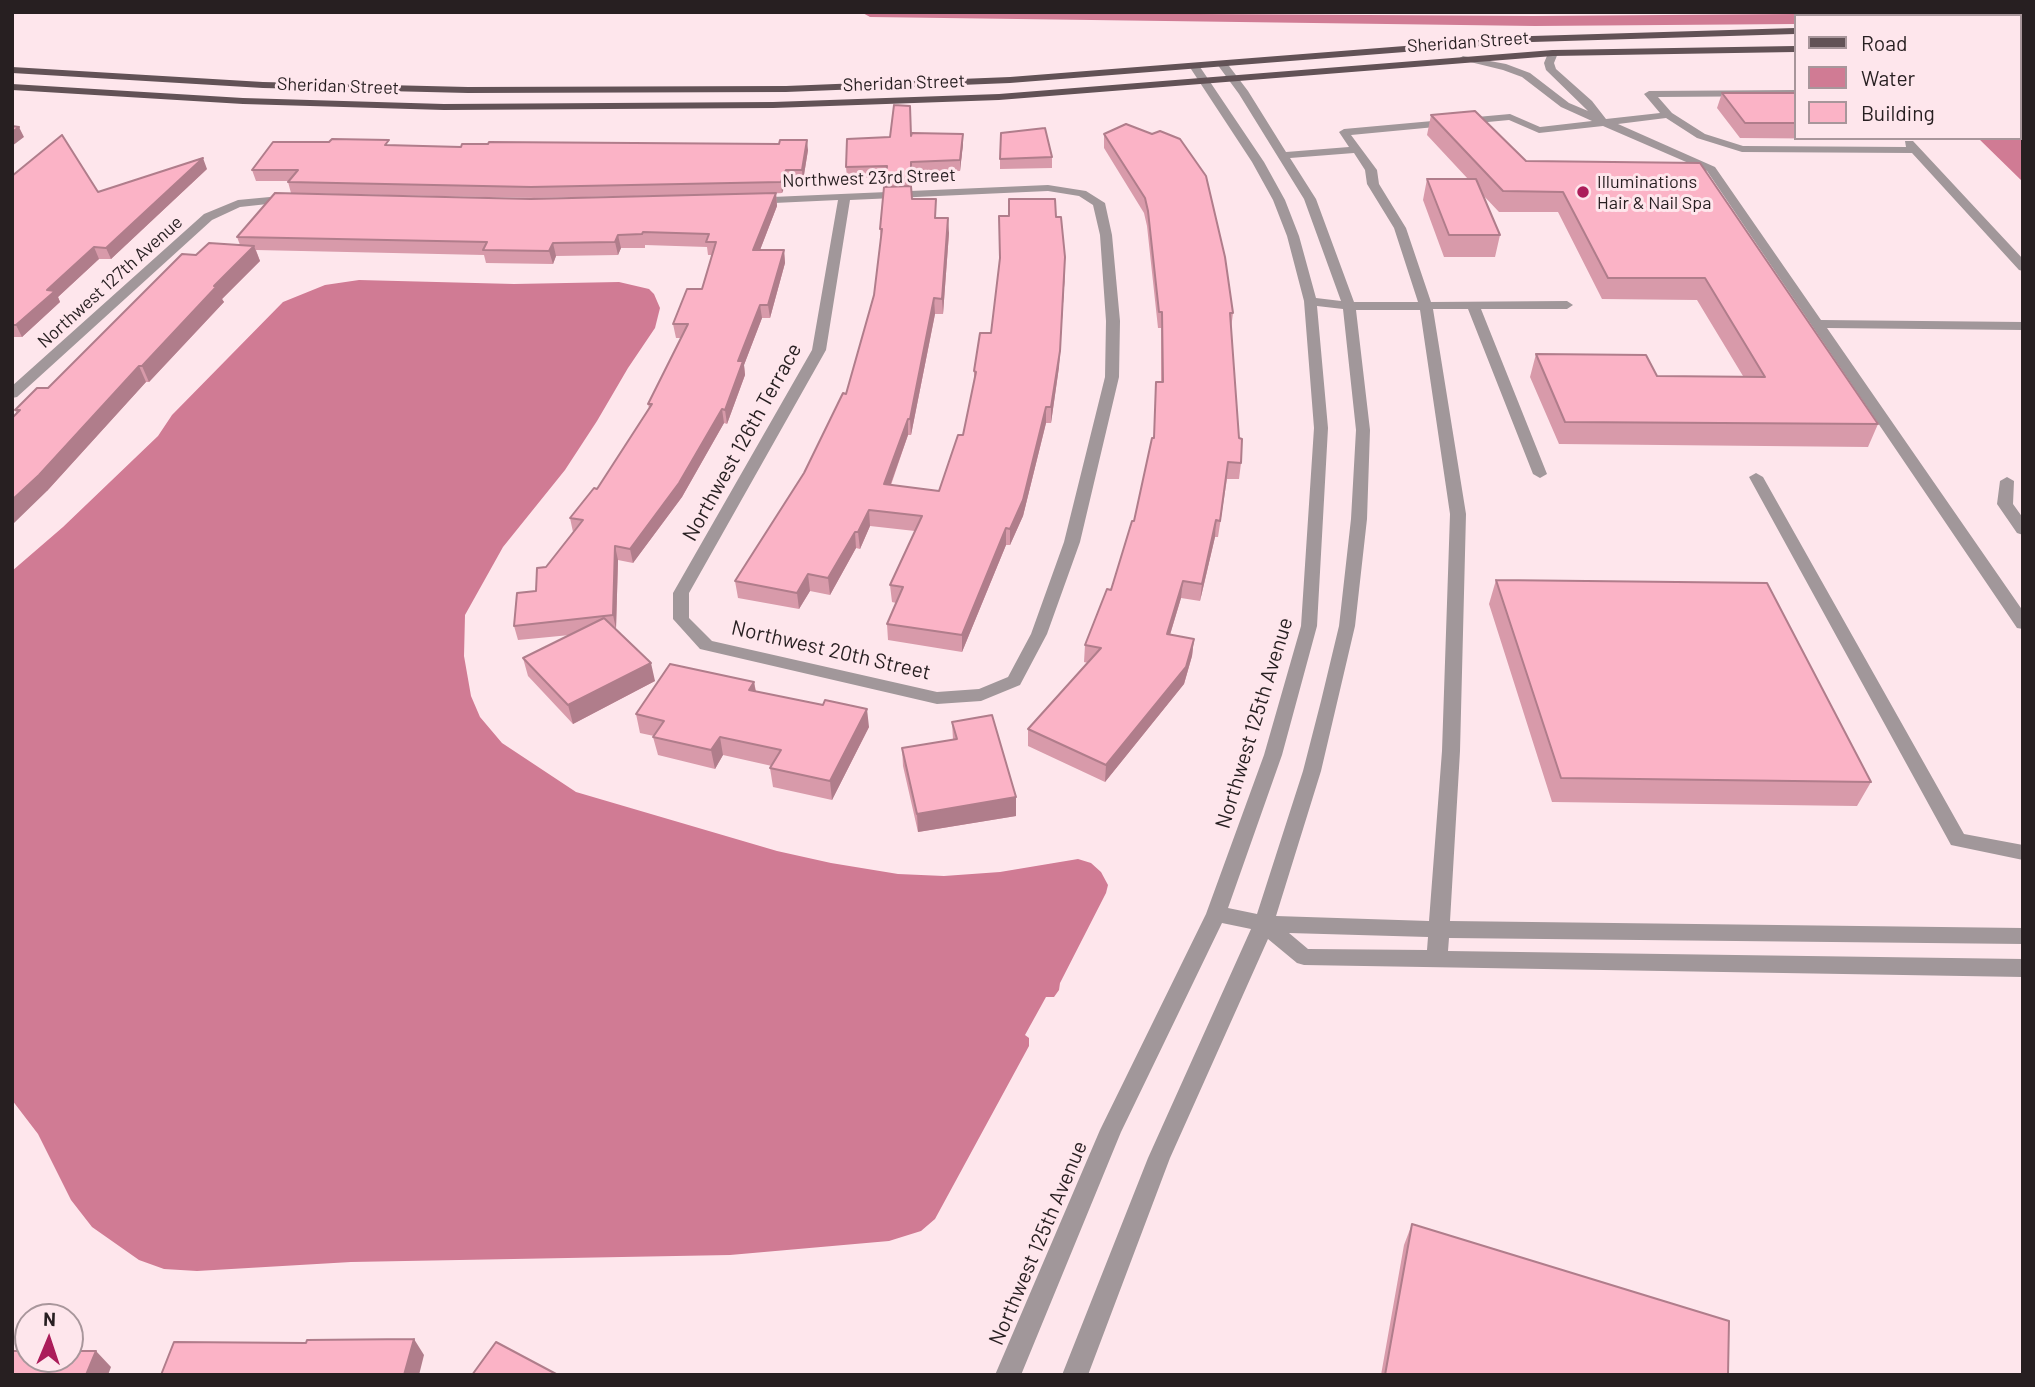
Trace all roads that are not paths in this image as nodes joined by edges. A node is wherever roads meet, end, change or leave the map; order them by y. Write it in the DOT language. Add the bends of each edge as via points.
graph roads {
  1 [pos="1794,32"];
  2 [pos="1794,49"];
  3 [pos="1553,53"];
  4 [pos="1463,59"];
  5 [pos="1222,64"];
  6 [pos="12,70"];
  7 [pos="1199,74"];
  8 [pos="1233,79"];
  9 [pos="12,88"];
  10 [pos="1794,93"];
  11 [pos="1668,114"];
  12 [pos="1600,122"];
  13 [pos="1906,140"];
  14 [pos="1356,150"];
  15 [pos="1915,150"];
  16 [pos="1284,155"];
  17 [pos="1082,193"];
  18 [pos="844,198"];
  19 [pos="298,199"];
  20 [pos="736,201"];
  21 [pos="2023,267"];
  22 [pos="1310,300"];
  23 [pos="1473,305"];
  24 [pos="1567,305"];
  25 [pos="1349,306"];
  26 [pos="1426,306"];
  27 [pos="1817,324"];
  28 [pos="2023,326"];
  29 [pos="12,394"];
  30 [pos="1540,474"];
  31 [pos="1756,477"];
  32 [pos="2007,481"];
  33 [pos="2023,530"];
  34 [pos="681,619"];
  35 [pos="2023,624"];
  36 [pos="2023,853"];
  37 [pos="1216,914"];
  38 [pos="1264,923"];
  39 [pos="1441,928"];
  40 [pos="2023,936"];
  41 [pos="1437,959"];
  42 [pos="2023,968"];
  43 [pos="1008,1375"];
  44 [pos="1075,1375"];
  1 -- 5 [label="main road, Sheridan Street" via="1532,39"];
  2 -- 3 [label="main road, Sheridan Street"];
  3 -- 4 [label="main road, Sheridan Street"];
  3 -- 12 [label="street" via="1551,70 1588,103"];
  4 -- 8 [label="main road, Sheridan Street"];
  4 -- 12 [label="street" via="1526,75 1565,105"];
  5 -- 7 [label="main road, Sheridan Street"];
  5 -- 8 [label="street"];
  6 -- 7 [label="main road, Sheridan Street" via="263,85 468,90 772,90"];
  7 -- 8 [label="main road, Sheridan Street"];
  7 -- 9 [label="main road, Sheridan Street" via="999,97 745,106 443,107"];
  7 -- 22 [label="street, Northwest 125th Avenue" via="1279,200"];
  8 -- 16 [label="street"];
  10 -- 11 [label="street" via="1649,94"];
  11 -- 12 [label="street"];
  11 -- 15 [label="street" via="1701,136 1742,149"];
  12 -- 14 [label="street" via="1539,130 1510,117 1345,132"];
  12 -- 27 [label="street" via="1711,169"];
  13 -- 15 [label="street"];
  14 -- 16 [label="street"];
  14 -- 26 [label="street" via="1400,228"];
  15 -- 21 [label="street"];
  16 -- 25 [label="street" via="1310,198"];
  17 -- 18 [label="street, Northwest 23rd Street" via="1048,188"];
  17 -- 34 [label="street, Northwest 20th Street" via="1099,203 1106,235 1112,377 1072,542 1040,634 1014,681 981,695 937,698 706,645"];
  18 -- 20 [label="street, Northwest 23rd Street"];
  18 -- 34 [label="street, Northwest 126th Terrace" via="819,350 681,593"];
  19 -- 29 [label="street, Northwest 127th Avenue" via="238,204 208,217"];
  22 -- 25 [label="street"];
  22 -- 37 [label="street, Northwest 125th Avenue" via="1321,428 1309,626 1273,755"];
  23 -- 24 [label="street"];
  23 -- 26 [label="street"];
  23 -- 30 [label="street"];
  25 -- 26 [label="street"];
  25 -- 38 [label="street" via="1363,430 1347,626 1312,771"];
  26 -- 39 [label="street" via="1458,514"];
  27 -- 28 [label="street"];
  27 -- 35 [label="street"];
  31 -- 36 [label="street" via="1958,840"];
  32 -- 33 [label="street" via="2005,504"];
  37 -- 38 [label="street"];
  37 -- 43 [label="street, Northwest 125th Avenue" via="1111,1130"];
  38 -- 39 [label="street"];
  38 -- 41 [label="street" via="1304,957"];
  38 -- 44 [label="street" via="1159,1158"];
  39 -- 40 [label="street"];
  39 -- 41 [label="street"];
  41 -- 42 [label="street"];
}
